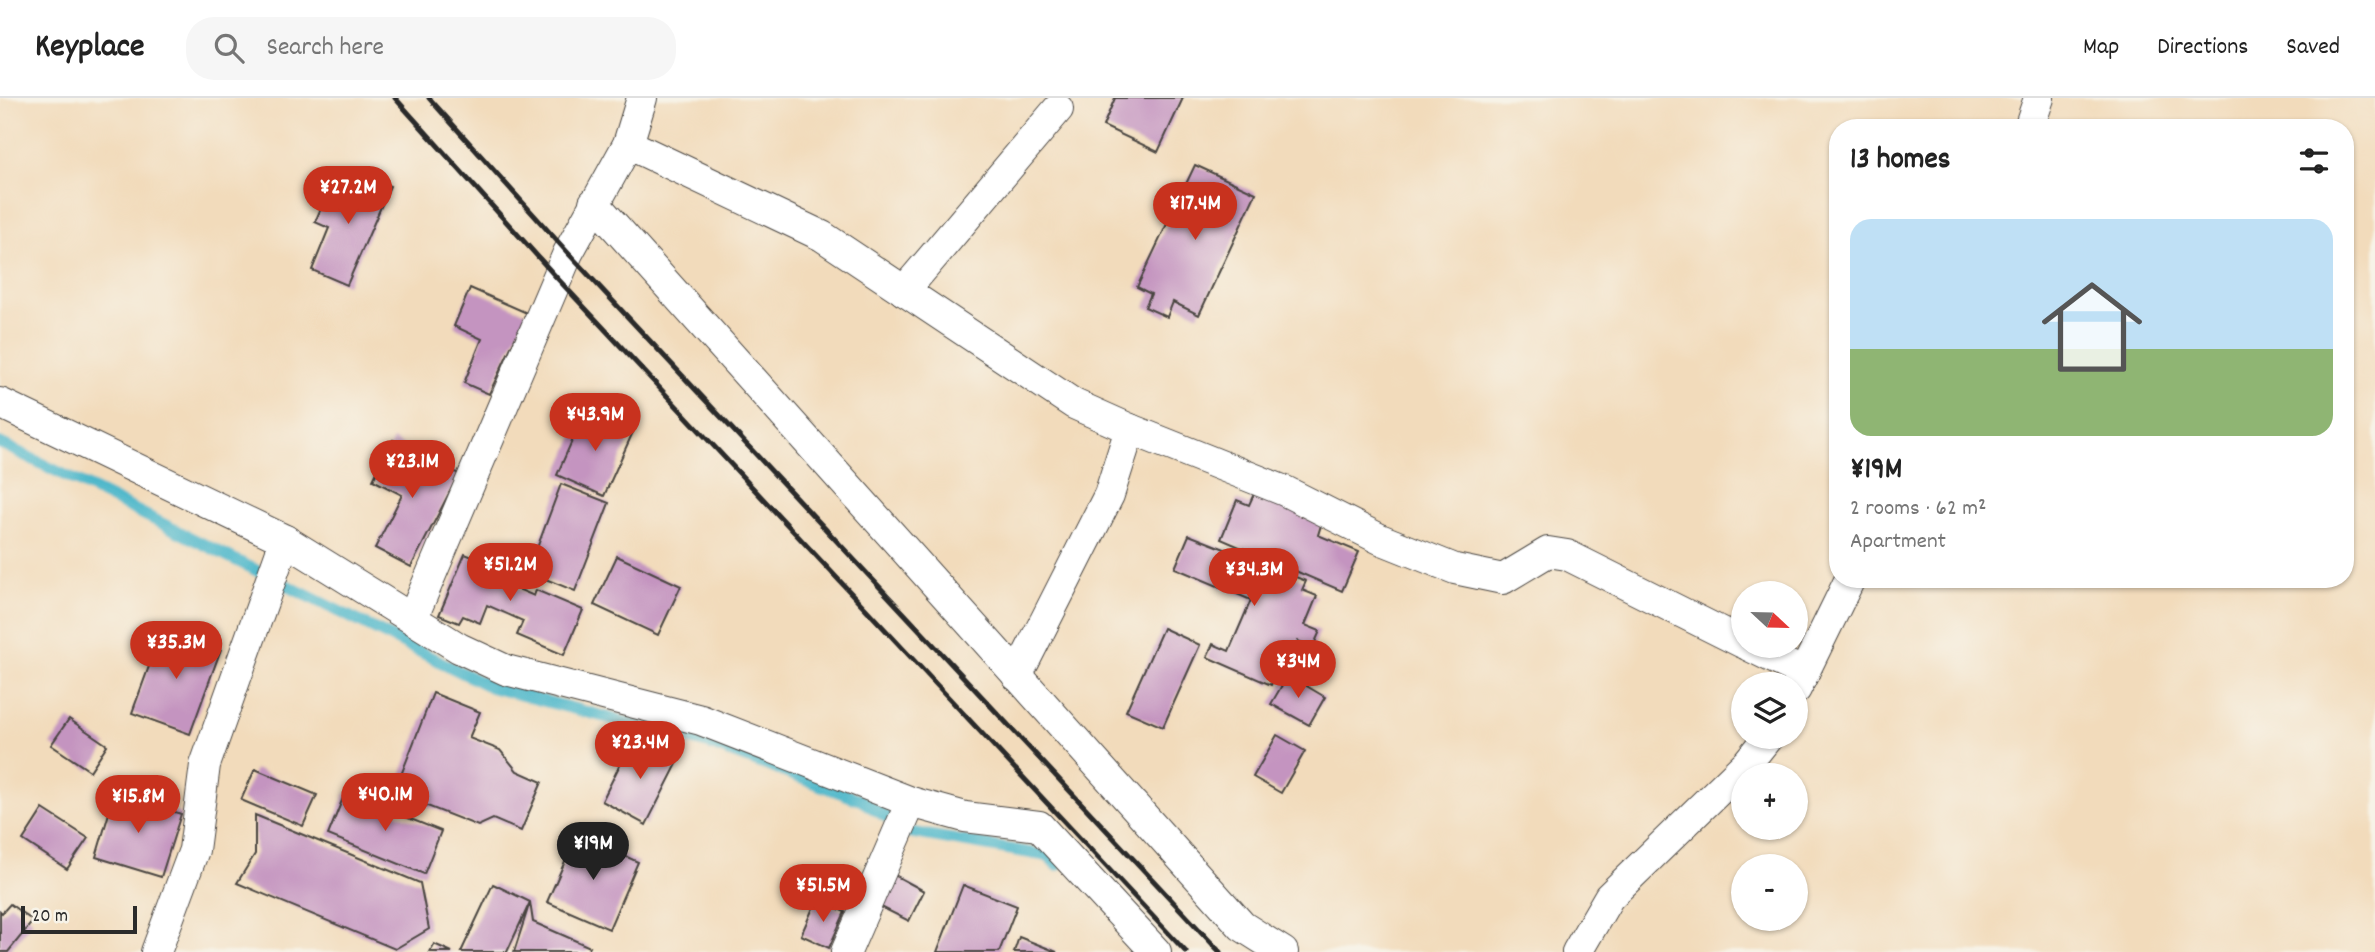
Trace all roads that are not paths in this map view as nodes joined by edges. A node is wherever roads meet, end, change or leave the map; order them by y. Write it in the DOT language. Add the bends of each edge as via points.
graph roads {
  1 [pos="642,98"];
  2 [pos="2039,98"];
  3 [pos="1058,109"];
  4 [pos="2032,119"];
  5 [pos="628,144"];
  6 [pos="594,203"];
  7 [pos="904,291"];
  8 [pos="0,404"];
  9 [pos="1130,429"];
  10 [pos="285,540"];
  11 [pos="1846,588"];
  12 [pos="413,617"];
  13 [pos="1731,637"];
  14 [pos="1766,658"];
  15 [pos="1787,672"];
  16 [pos="1804,672"];
  17 [pos="1017,676"];
  18 [pos="1758,749"];
  19 [pos="911,802"];
  20 [pos="156,952"];
  21 [pos="846,952"];
  22 [pos="1156,952"];
  23 [pos="1283,952"];
  24 [pos="1577,952"];
  1 -- 5 [label="street"];
  2 -- 4 [label="street"];
  3 -- 7 [label="street"];
  5 -- 6 [label="street"];
  5 -- 7 [label="street" via="822,236"];
  6 -- 12 [label="street" via="568,253"];
  6 -- 17 [label="street"];
  7 -- 9 [label="street" via="1074,404"];
  8 -- 10 [label="street"];
  9 -- 13 [label="street" via="1285,491 1380,539 1455,569 1503,579 1548,552 1567,555"];
  9 -- 17 [label="street" via="1109,495"];
  10 -- 12 [label="street"];
  10 -- 20 [label="street" via="205,765 194,850"];
  11 -- 16 [label="street"];
  12 -- 19 [label="street" via="459,648 506,670 701,720"];
  14 -- 15 [label="street"];
  17 -- 23 [label="street" via="1242,926"];
  18 -- 24 [label="street" via="1609,897"];
  19 -- 21 [label="street"];
  19 -- 22 [label="street" via="964,817 1039,826"];
}
